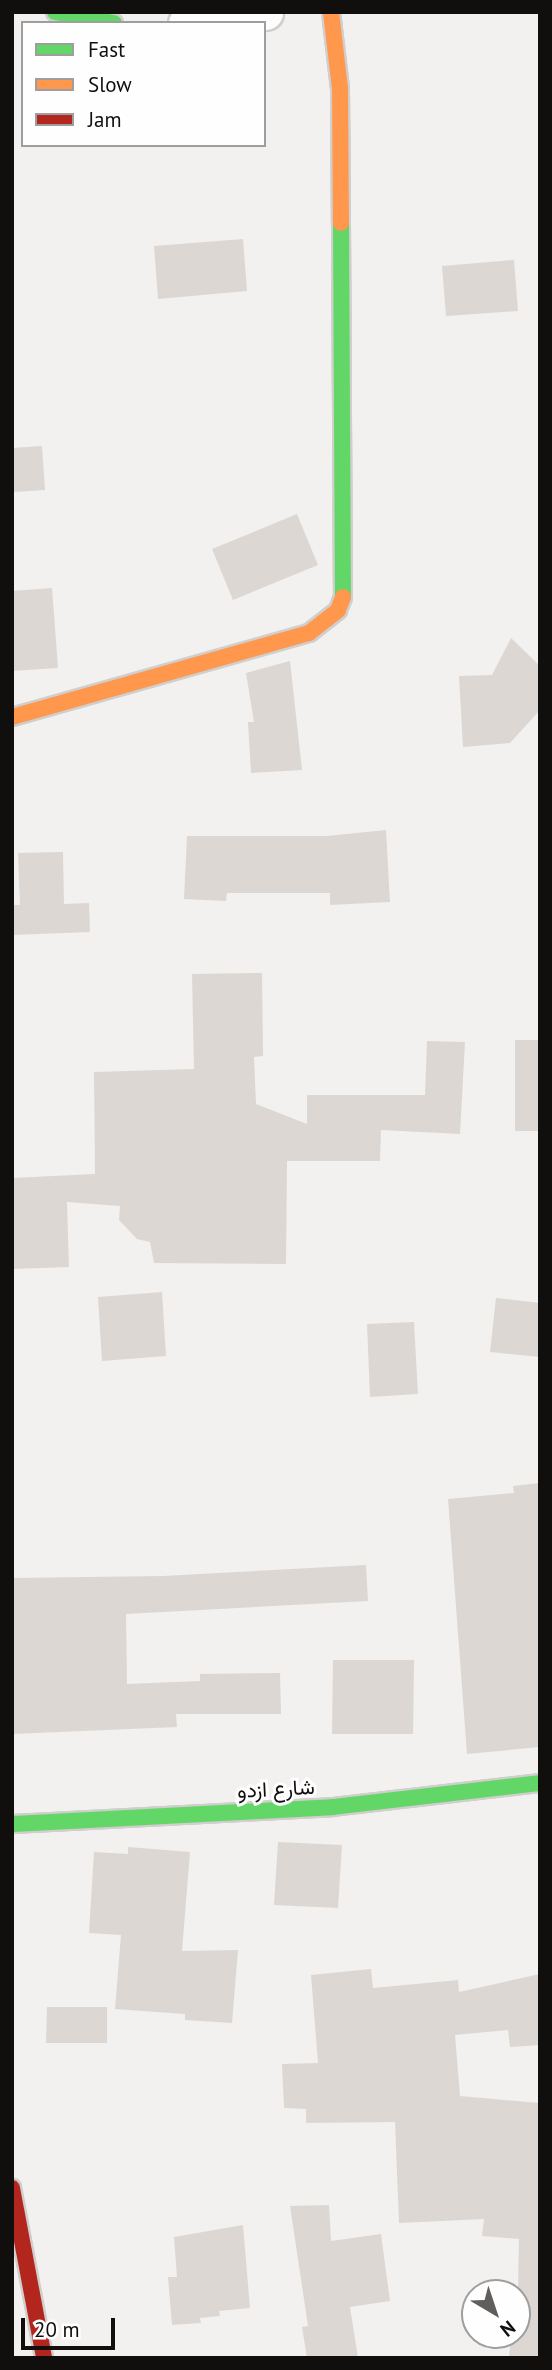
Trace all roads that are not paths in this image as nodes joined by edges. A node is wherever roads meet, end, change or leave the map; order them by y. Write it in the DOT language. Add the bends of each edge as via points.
graph roads {
  1 [pos="55,12"];
  2 [pos="265,12"];
  3 [pos="331,12"];
  4 [pos="103,21"];
  5 [pos="200,21"];
  6 [pos="12,717"];
  7 [pos="540,1783"];
  8 [pos="12,1824"];
  9 [pos="12,2188"];
  10 [pos="44,2358"];
  1 -- 4 [label="street"];
  2 -- 5 [label="street"];
  3 -- 6 [label="street" via="340,103 345,591 338,610 309,633"];
  7 -- 8 [label="street, شارع ازدو" via="333,1807"];
  9 -- 10 [label="street"];
}
